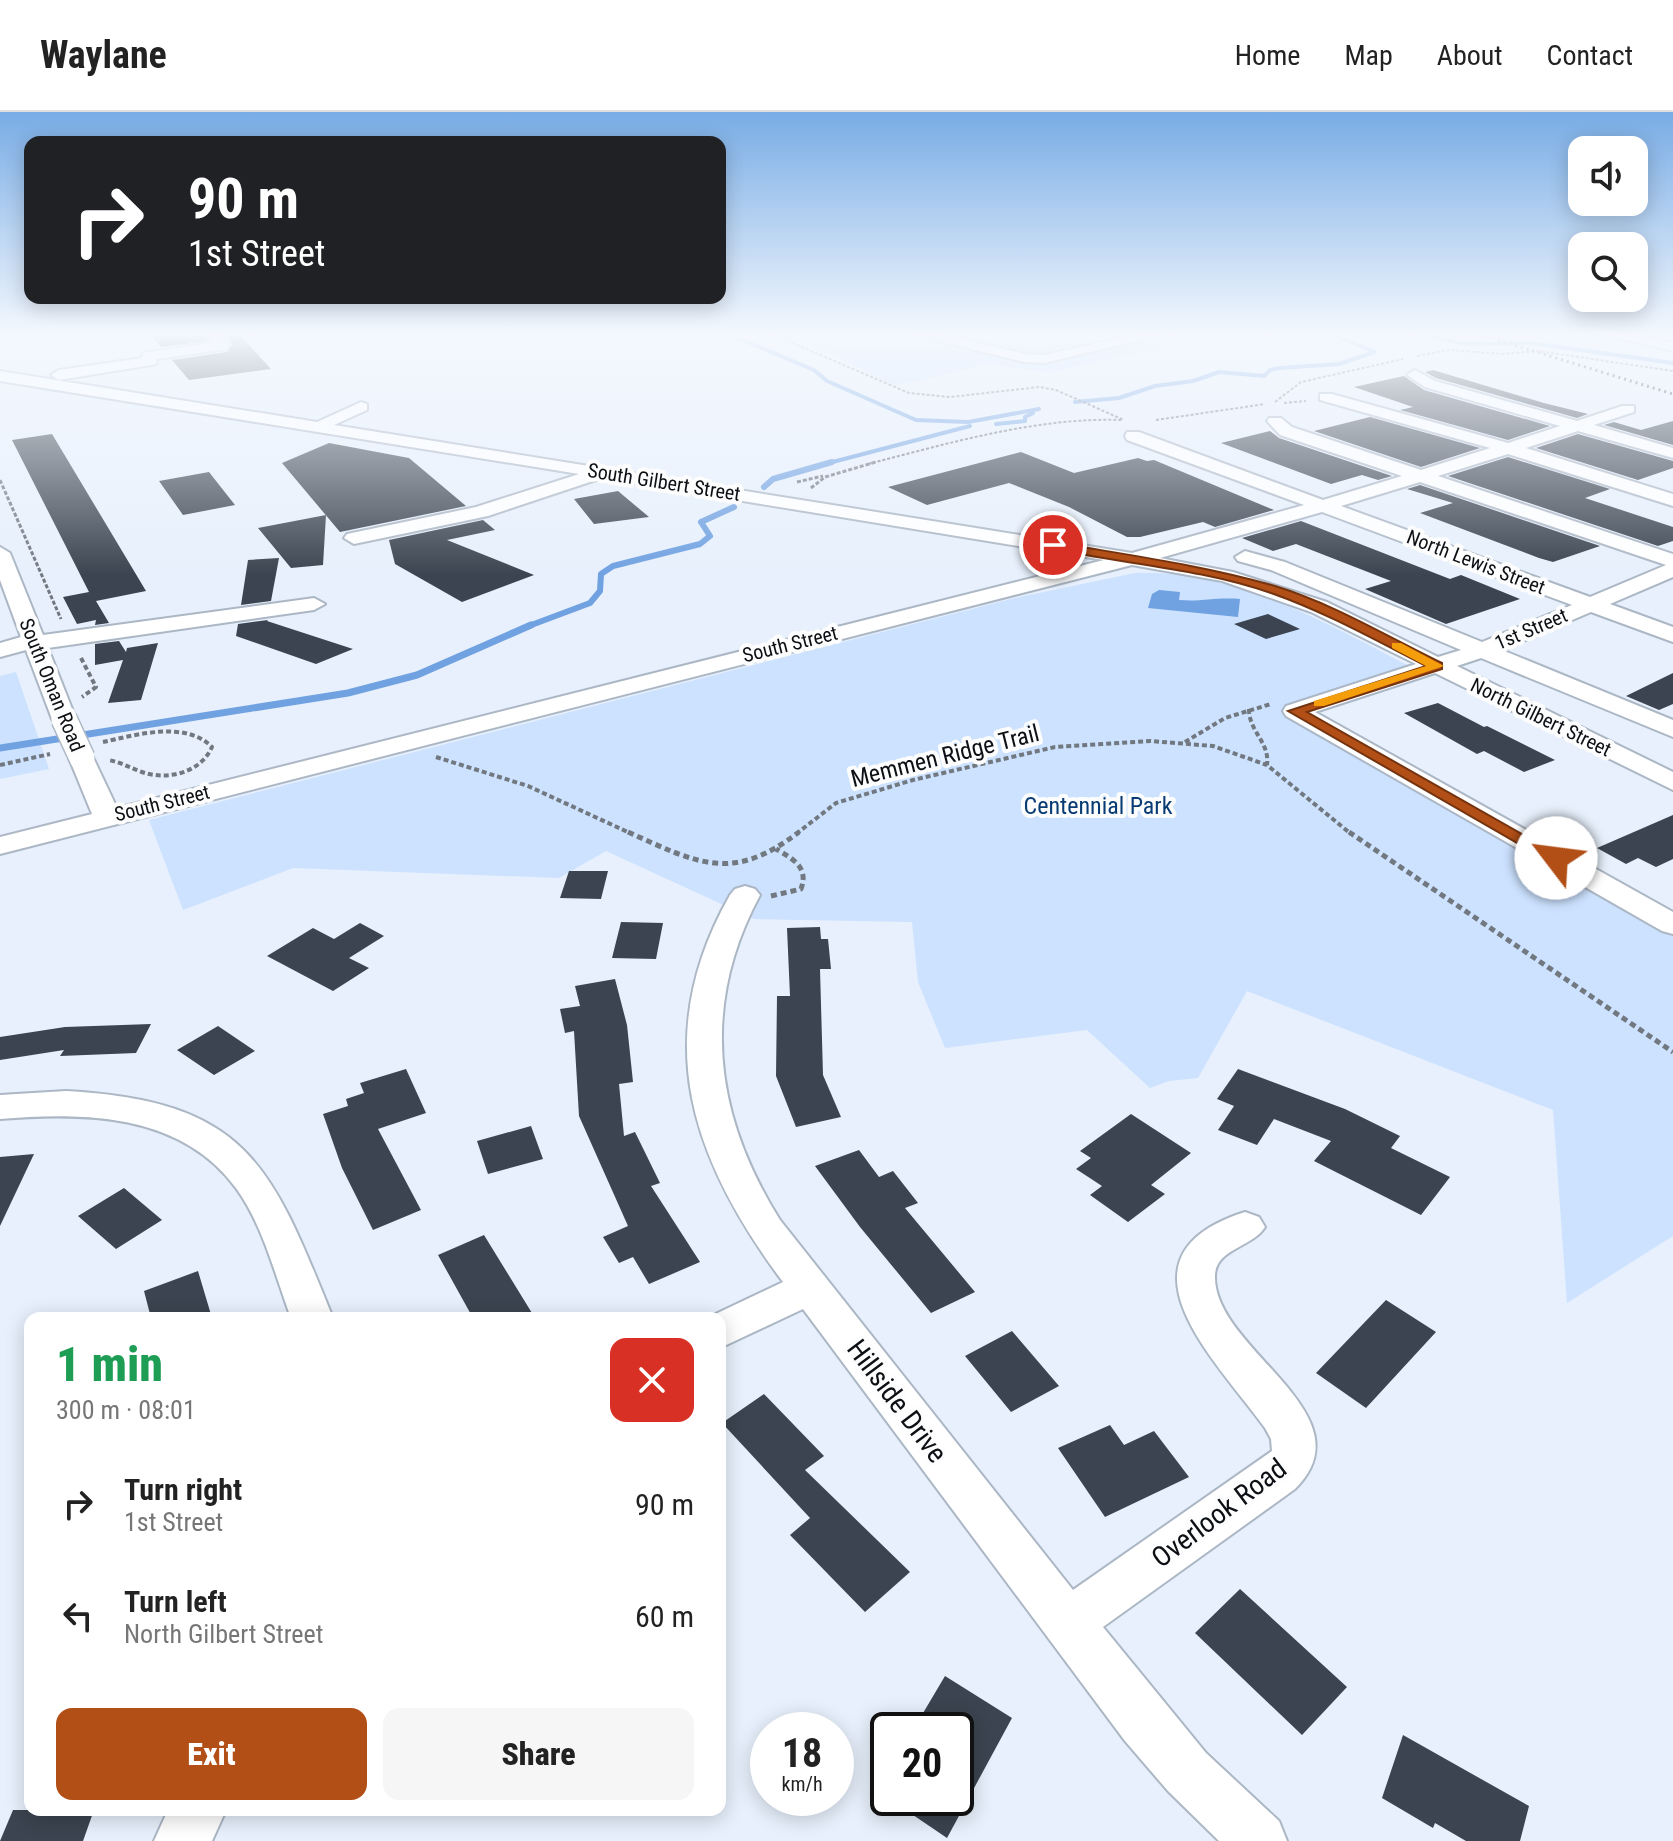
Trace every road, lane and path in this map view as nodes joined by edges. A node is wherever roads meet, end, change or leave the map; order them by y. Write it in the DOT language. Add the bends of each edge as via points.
graph roads {
  1 [pos="242,414"];
  2 [pos="345,414"];
  3 [pos="1106,414"];
  4 [pos="1274,414"];
  5 [pos="1385,414"];
  6 [pos="1531,414"];
  7 [pos="1614,414"];
  8 [pos="326,427"];
  9 [pos="1576,427"];
  10 [pos="1129,428"];
  11 [pos="1511,449"];
  12 [pos="1673,453"];
  13 [pos="601,472"];
  14 [pos="832,474"];
  15 [pos="1423,477"];
  16 [pos="0,480"];
  17 [pos="797,482"];
  18 [pos="1673,500"];
  19 [pos="1325,505"];
  20 [pos="814,506"];
  21 [pos="354,538"];
  22 [pos="1211,539"];
  23 [pos="1035,542"];
  24 [pos="0,553"];
  25 [pos="1139,559"];
  26 [pos="1673,561"];
  27 [pos="1241,568"];
  28 [pos="1673,570"];
  29 [pos="1057,579"];
  30 [pos="6,584"];
  31 [pos="314,604"];
  32 [pos="1590,604"];
  33 [pos="1673,635"];
  34 [pos="65,639"];
  35 [pos="34,642"];
  36 [pos="0,650"];
  37 [pos="1483,650"];
  38 [pos="1438,666"];
  39 [pos="1249,709"];
  40 [pos="1295,711"];
  41 [pos="62,715"];
  42 [pos="1673,729"];
  43 [pos="1185,743"];
  44 [pos="80,754"];
  45 [pos="434,757"];
  46 [pos="0,765"];
  47 [pos="1267,765"];
  48 [pos="1673,782"];
  49 [pos="107,817"];
  50 [pos="0,846"];
  51 [pos="776,849"];
  52 [pos="745,895"];
  53 [pos="1669,918"];
  54 [pos="1673,1052"];
  55 [pos="0,1107"];
  56 [pos="1245,1227"];
  57 [pos="810,1287"];
  58 [pos="310,1312"];
  59 [pos="726,1328"];
  60 [pos="1067,1623"];
  61 [pos="195,1816"];
  62 [pos="1237,1834"];
  63 [pos="182,1841"];
  1 -- 8 [label="street, South Gilbert Street"];
  2 -- 8 [label="street" via="325,422"];
  3 -- 10 [label="path"];
  4 -- 15 [label="street" via="1286,431"];
  5 -- 11 [label="street"];
  6 -- 9 [label="street"];
  7 -- 9 [label="street, South Street"];
  8 -- 13 [label="street, South Gilbert Street"];
  9 -- 11 [label="street, South Street"];
  9 -- 12 [label="street"];
  10 -- 14 [label="path" via="1090,419 962,440"];
  10 -- 19 [label="street, North Lewis Street"];
  11 -- 15 [label="street, South Street"];
  11 -- 18 [label="street"];
  13 -- 20 [label="street, South Gilbert Street"];
  13 -- 21 [label="street" via="481,512"];
  14 -- 17 [label="path"];
  14 -- 20 [label="path" via="803,495 821,501"];
  15 -- 19 [label="street, South Street"];
  15 -- 26 [label="street"];
  16 -- 34 [label="path" via="65,628"];
  19 -- 22 [label="street, South Street"];
  19 -- 32 [label="street, North Lewis Street"];
  20 -- 23 [label="street, South Gilbert Street"];
  22 -- 25 [label="street, South Street"];
  22 -- 27 [label="street" via="1202,554"];
  23 -- 25 [label="street, South Gilbert Street"];
  23 -- 29 [label="street" via="1070,561 1068,571"];
  24 -- 30 [label="street, South Oman Road"];
  25 -- 27 [label="street, North Gilbert Street"];
  25 -- 29 [label="street, South Street"];
  27 -- 37 [label="street" via="1278,566"];
  27 -- 38 [label="street, North Gilbert Street"];
  28 -- 32 [label="street, 1st Street"];
  29 -- 49 [label="street, South Street"];
  30 -- 35 [label="street, South Oman Road"];
  31 -- 34 [label="street"];
  32 -- 33 [label="street, North Lewis Street"];
  32 -- 37 [label="street, 1st Street"];
  34 -- 35 [label="street"];
  34 -- 41 [label="path" via="75,647 96,687"];
  35 -- 36 [label="street"];
  35 -- 41 [label="street, South Oman Road"];
  37 -- 38 [label="street, 1st Street"];
  37 -- 42 [label="street"];
  38 -- 40 [label="street, 1st Street"];
  38 -- 48 [label="street, North Gilbert Street"];
  39 -- 40 [label="path" via="1281,702"];
  39 -- 43 [label="path"];
  39 -- 47 [label="path, Memmen Ridge Trail" via="1251,728 1269,751"];
  40 -- 53 [label="street"];
  41 -- 44 [label="street, South Oman Road, bridge"];
  43 -- 47 [label="path, Memmen Ridge Trail" via="1213,746"];
  43 -- 51 [label="path, Memmen Ridge Trail" via="1119,741 1055,747 913,780 836,803"];
  44 -- 44 [label="path" via="139,735 177,733 201,737 211,743 212,751 197,766 164,775"];
  44 -- 46 [label="path"];
  44 -- 49 [label="street, South Oman Road"];
  45 -- 51 [label="path, Memmen Ridge Trail" via="528,786 638,837 711,863 745,863"];
  47 -- 54 [label="path, Memmen Ridge Trail" via="1369,848"];
  49 -- 50 [label="street, South Street"];
  51 -- 52 [label="path" via="805,872 801,889"];
  52 -- 57 [label="street, Hillside Drive" via="726,929 706,1002 704,1046 711,1105 740,1188"];
  55 -- 58 [label="street" via="62,1103 133,1111 173,1120 206,1140 233,1161 259,1194"];
  56 -- 60 [label="street, Overlook Road" via="1203,1254 1196,1285 1213,1325 1284,1421 1295,1455 1279,1475"];
  57 -- 59 [label="street"];
  57 -- 60 [label="street, Hillside Drive"];
  60 -- 62 [label="street, Hillside Drive"];
  61 -- 63 [label="street"];
}
